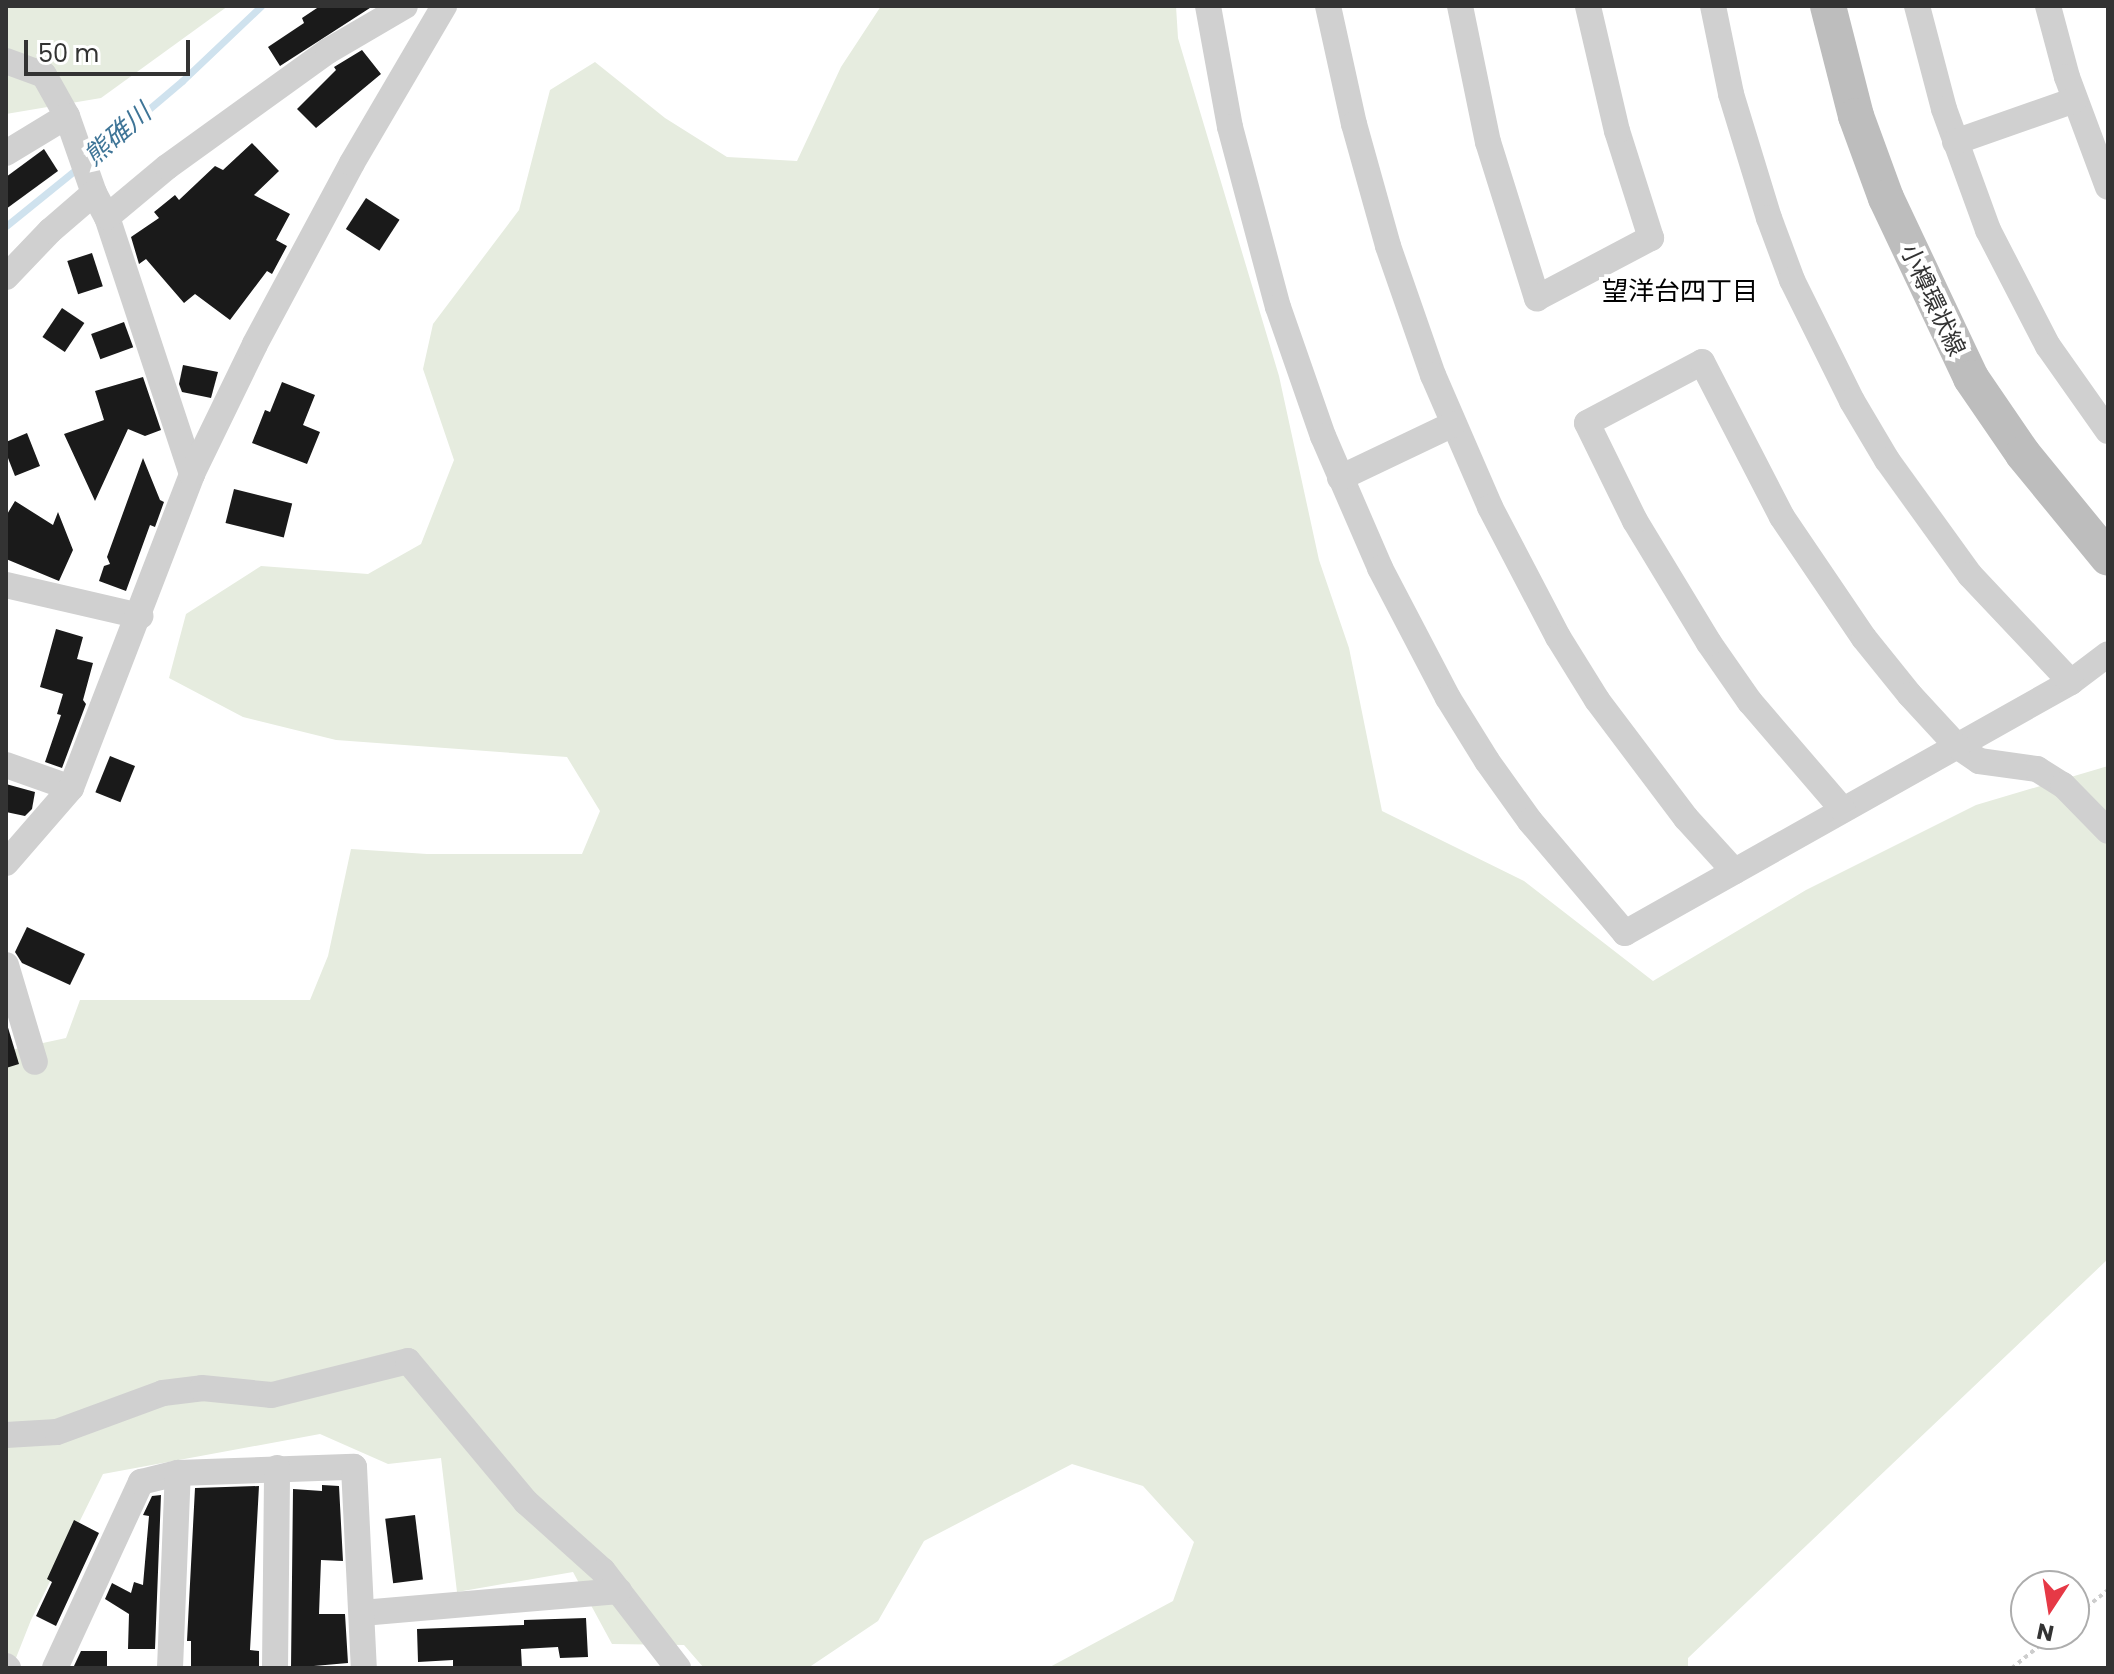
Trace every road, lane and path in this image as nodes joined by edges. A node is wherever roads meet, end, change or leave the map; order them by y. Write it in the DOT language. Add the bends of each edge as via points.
graph roads {
  1 [pos="405,6"];
  2 [pos="444,6"];
  3 [pos="1208,6"];
  4 [pos="1328,6"];
  5 [pos="1460,6"];
  6 [pos="1588,6"];
  7 [pos="1713,6"];
  8 [pos="1828,6"];
  9 [pos="1917,6"];
  10 [pos="2048,6"];
  11 [pos="6,61"];
  12 [pos="2075,100"];
  13 [pos="67,116"];
  14 [pos="1955,142"];
  15 [pos="6,153"];
  16 [pos="91,186"];
  17 [pos="2108,187"];
  18 [pos="107,217"];
  19 [pos="6,277"];
  20 [pos="1453,424"];
  21 [pos="2108,431"];
  22 [pos="192,474"];
  23 [pos="1340,478"];
  24 [pos="2108,558"];
  25 [pos="6,585"];
  26 [pos="140,616"];
  27 [pos="2108,654"];
  28 [pos="2071,682"];
  29 [pos="1957,746"];
  30 [pos="6,765"];
  31 [pos="71,788"];
  32 [pos="1843,810"];
  33 [pos="2108,831"];
  34 [pos="6,863"];
  35 [pos="1734,871"];
  36 [pos="6,965"];
  37 [pos="35,1062"];
  38 [pos="6,1435"];
  39 [pos="277,1468"];
  40 [pos="178,1473"];
  41 [pos="2108,1590"];
  42 [pos="619,1591"];
  43 [pos="2090,1604"];
  44 [pos="362,1613"];
  45 [pos="2034,1650"];
  46 [pos="55,1668"];
  47 [pos="170,1668"];
  48 [pos="275,1668"];
  49 [pos="364,1668"];
  50 [pos="678,1668"];
  51 [pos="2012,1668"];
  1 -- 18 [label="street" via="328,51"];
  2 -- 22 [label="street" via="352,163"];
  3 -- 23 [label="street" via="1259,244"];
  4 -- 20 [label="street" via="1377,209"];
  5 -- 6 [label="street" via="1488,142 1537,298 1651,238 1617,131"];
  7 -- 28 [label="street" via="1731,94 1769,218 1792,280 1845,389 1926,518 1989,597"];
  8 -- 24 [label="main road, 小樽環状線" via="1856,116 1886,198 1971,378 2023,454"];
  9 -- 14 [label="street"];
  10 -- 12 [label="street"];
  11 -- 13 [label="street" via="44,75"];
  12 -- 14 [label="street"];
  12 -- 17 [label="street"];
  13 -- 15 [label="street"];
  13 -- 16 [label="street"];
  14 -- 21 [label="street" via="1988,230 2017,288 2048,346"];
  16 -- 18 [label="street"];
  16 -- 19 [label="street"];
  18 -- 22 [label="street"];
  20 -- 23 [label="street"];
  20 -- 35 [label="street" via="1522,573 1597,700"];
  22 -- 26 [label="street"];
  23 -- 35 [label="street" via="1412,633 1472,735 1530,821 1625,933"];
  25 -- 26 [label="street"];
  26 -- 31 [label="street"];
  27 -- 28 [label="street"];
  28 -- 29 [label="street"];
  29 -- 32 [label="street"];
  29 -- 32 [label="street" via="1864,638 1822,578 1747,454 1702,362 1587,423 1635,521 1709,643 1750,702"];
  29 -- 33 [label="street" via="1979,761 2037,769 2063,785"];
  30 -- 31 [label="street"];
  31 -- 34 [label="street"];
  32 -- 35 [label="street"];
  36 -- 37 [label="street"];
  38 -- 42 [label="street" via="57,1432 163,1393 202,1388 272,1395 408,1361 526,1502"];
  39 -- 40 [label="street"];
  39 -- 44 [label="street" via="354,1467"];
  39 -- 48 [label="street"];
  40 -- 46 [label="street" via="141,1482"];
  40 -- 47 [label="street"];
  41 -- 43 [label="path"];
  42 -- 44 [label="street"];
  42 -- 50 [label="street"];
  44 -- 49 [label="street"];
  45 -- 51 [label="path"];
}
